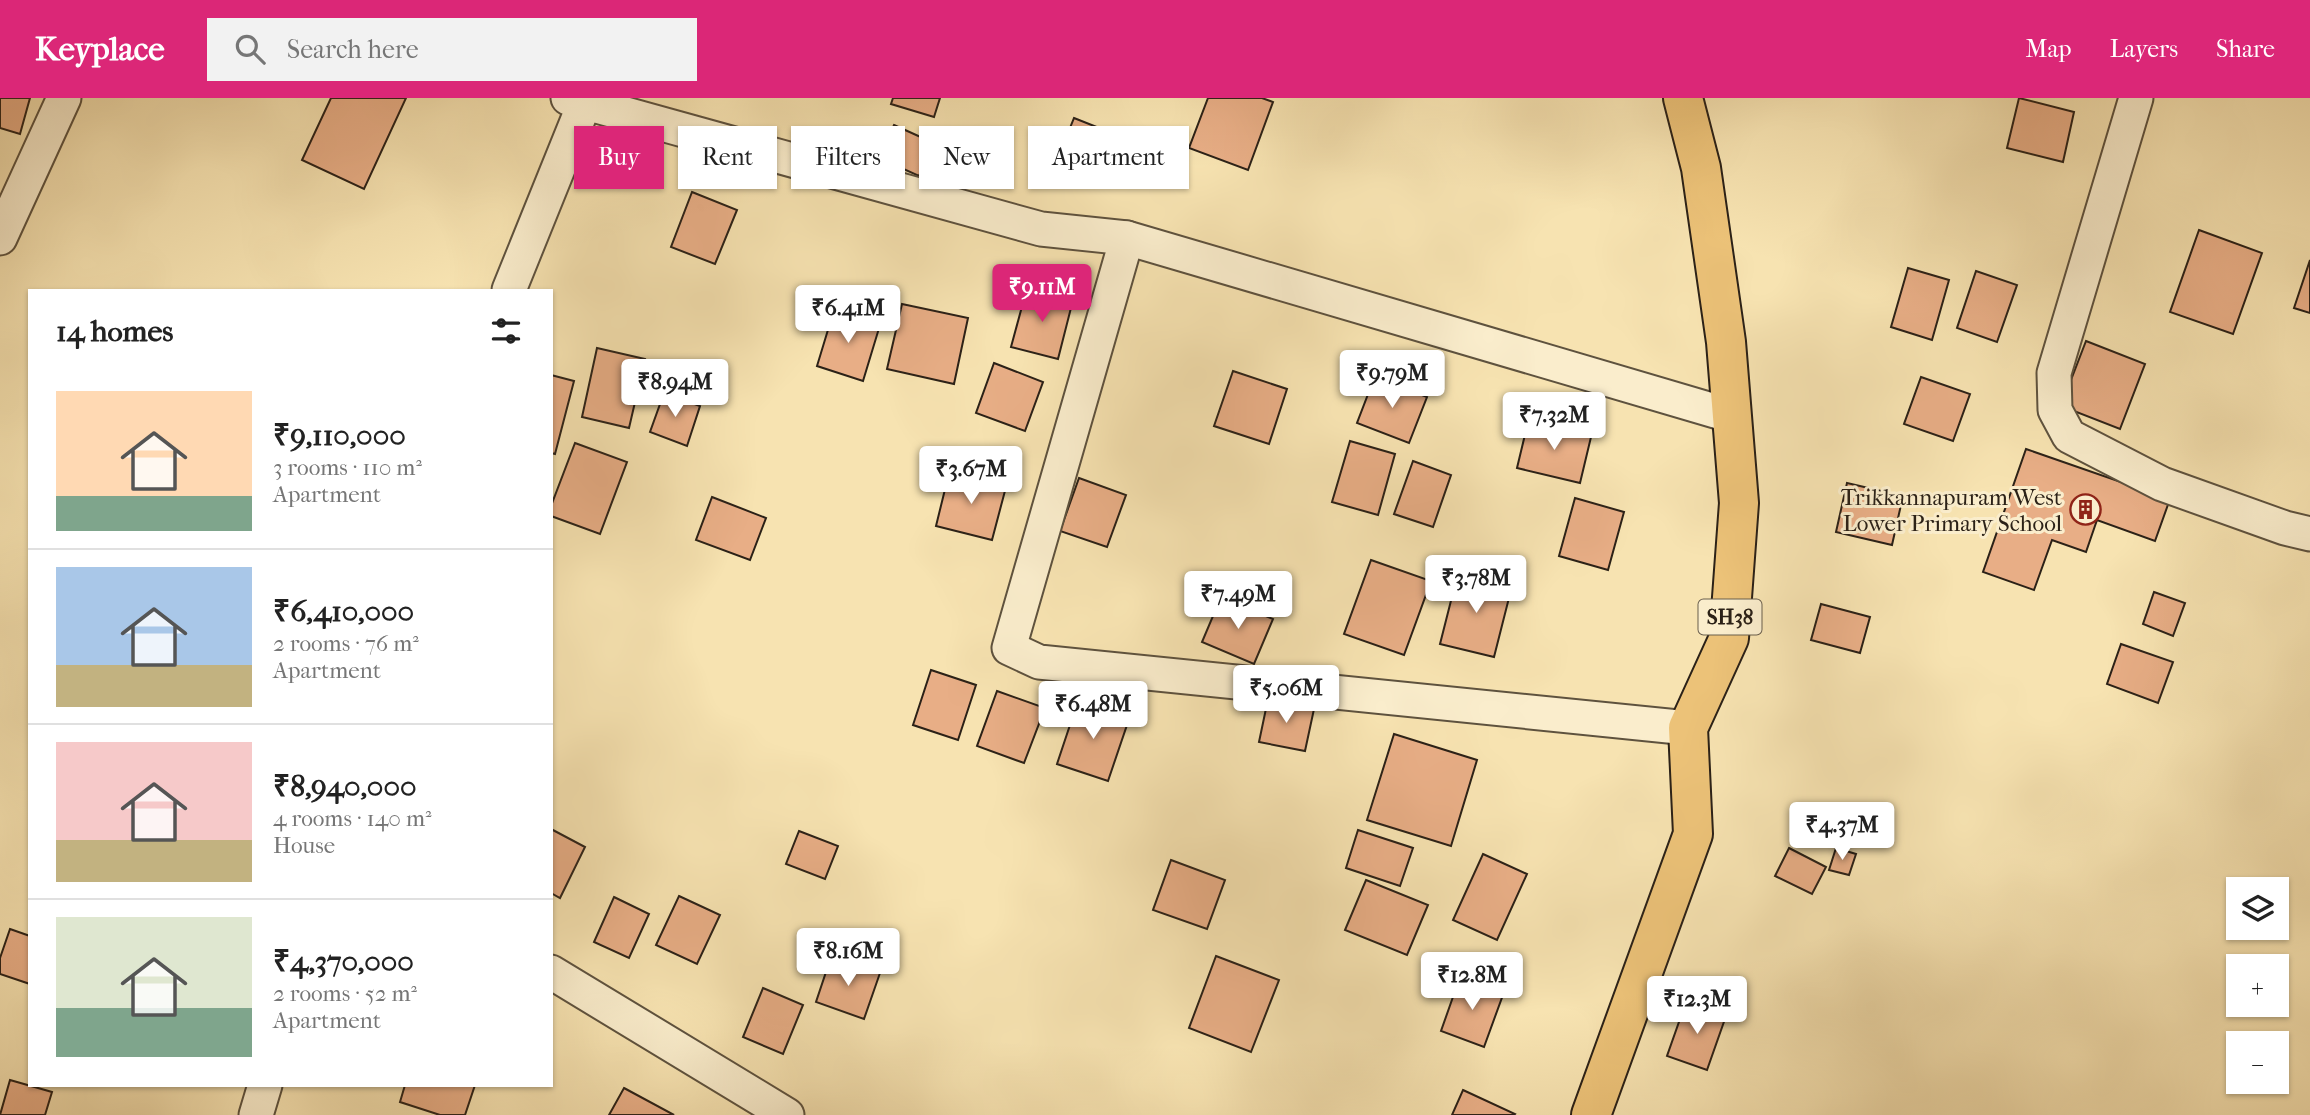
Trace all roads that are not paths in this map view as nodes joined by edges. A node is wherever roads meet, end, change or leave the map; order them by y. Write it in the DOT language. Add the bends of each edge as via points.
graph roads {
  1 [pos="64,98"];
  2 [pos="1683,98"];
  3 [pos="2136,98"];
  4 [pos="577,100"];
  5 [pos="0,238"];
  6 [pos="1128,238"];
  7 [pos="509,289"];
  8 [pos="1732,416"];
  9 [pos="2310,534"];
  10 [pos="1688,728"];
  11 [pos="553,973"];
  12 [pos="264,1087"];
  13 [pos="257,1115"];
  14 [pos="787,1115"];
  15 [pos="1591,1115"];
  1 -- 5 [label="street"];
  2 -- 8 [label="main road, SH38" via="1701,168"];
  3 -- 9 [label="street" via="2054,373 2055,410 2069,436 2162,484"];
  4 -- 6 [label="street" via="1041,229"];
  4 -- 7 [label="street"];
  6 -- 8 [label="street"];
  6 -- 10 [label="street" via="1009,648 1039,662"];
  8 -- 10 [label="main road, SH38" via="1739,503 1729,638"];
  10 -- 15 [label="main road, SH38" via="1693,834"];
  11 -- 14 [label="street"];
  12 -- 13 [label="street"];
}
